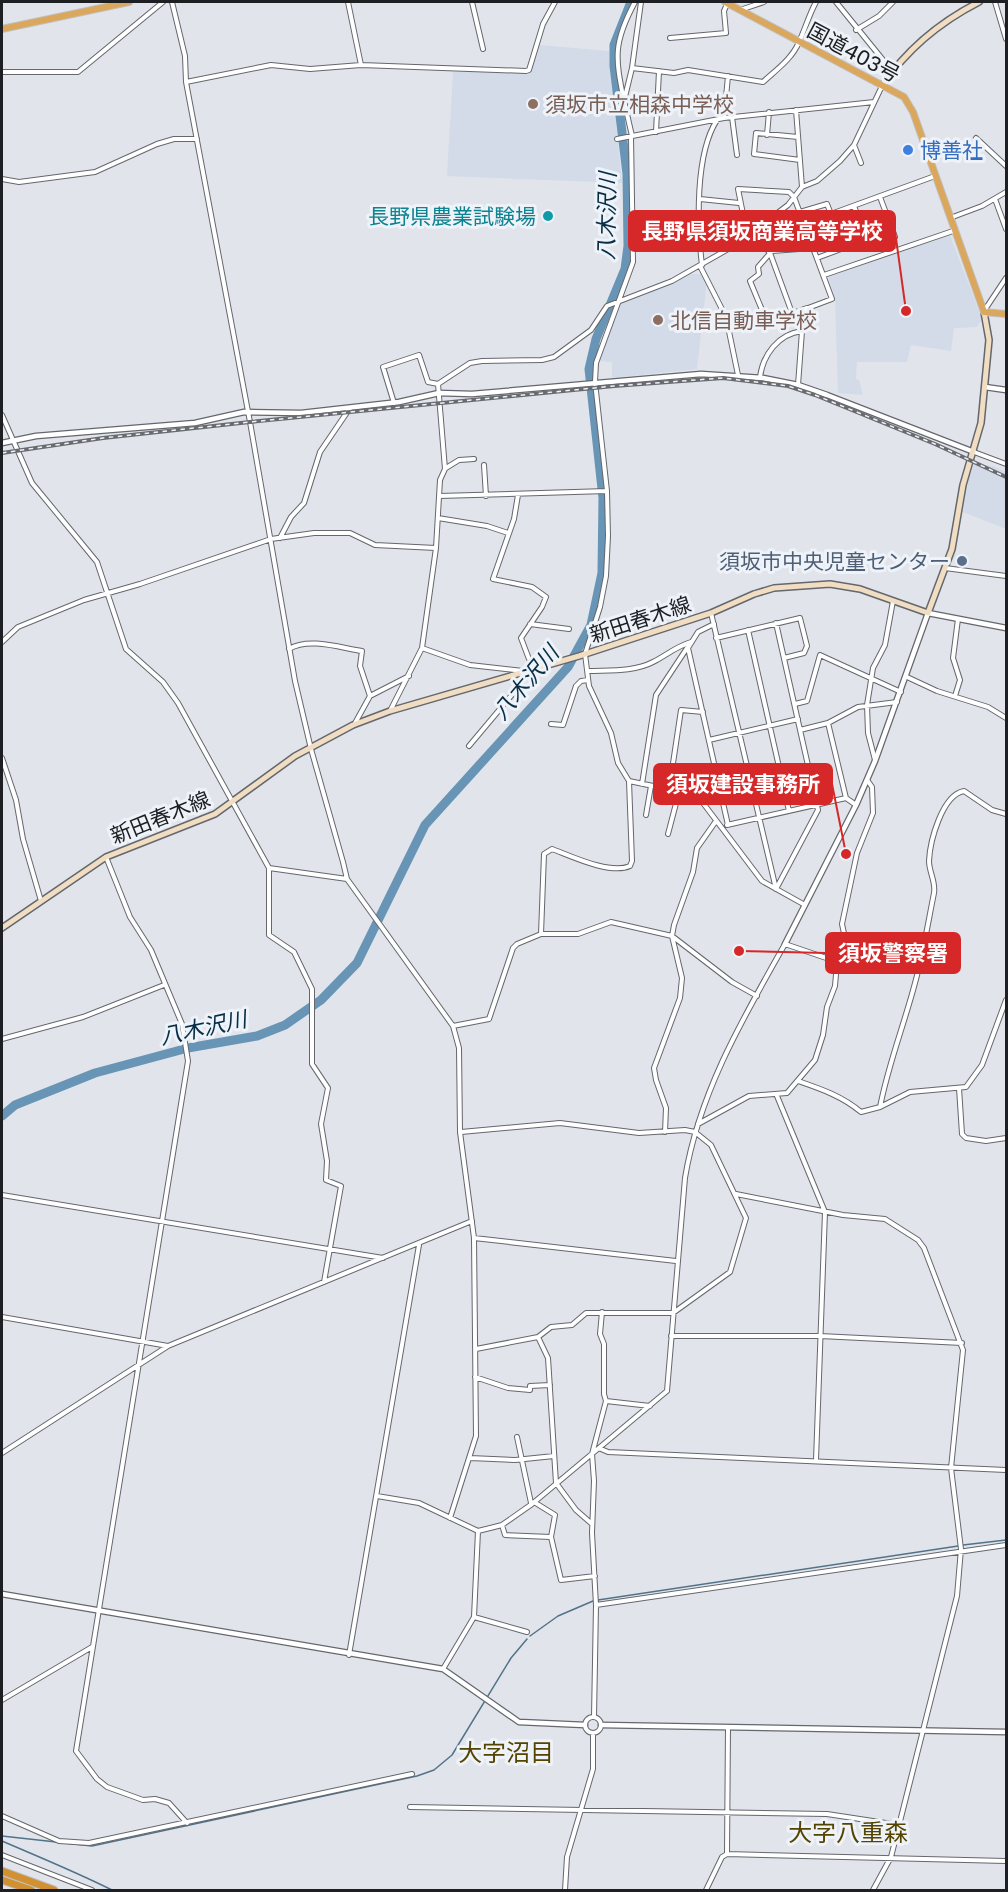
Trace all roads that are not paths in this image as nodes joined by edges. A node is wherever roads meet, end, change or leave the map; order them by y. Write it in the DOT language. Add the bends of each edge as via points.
graph roads {
  1 [pos="118,2"];
  2 [pos="129,2"];
  3 [pos="163,2"];
  4 [pos="172,2"];
  5 [pos="348,2"];
  6 [pos="472,2"];
  7 [pos="555,2"];
  8 [pos="635,2"];
  9 [pos="641,2"];
  10 [pos="727,2"];
  11 [pos="764,2"];
  12 [pos="816,2"];
  13 [pos="829,2"];
  14 [pos="893,2"];
  15 [pos="979,2"];
  16 [pos="995,2"];
  17 [pos="836,3"];
  18 [pos="740,11"];
  19 [pos="2,29"];
  20 [pos="856,30"];
  21 [pos="670,39"];
  22 [pos="1006,39"];
  23 [pos="799,43"];
  24 [pos="483,49"];
  25 [pos="361,65"];
  26 [pos="632,68"];
  27 [pos="659,71"];
  28 [pos="892,71"];
  29 [pos="2,72"];
  30 [pos="728,76"];
  31 [pos="186,82"];
  32 [pos="882,86"];
  33 [pos="624,101"];
  34 [pos="874,102"];
  35 [pos="796,110"];
  36 [pos="769,112"];
  37 [pos="732,117"];
  38 [pos="724,118"];
  39 [pos="717,119"];
  40 [pos="656,132"];
  41 [pos="767,135"];
  42 [pos="631,137"];
  43 [pos="798,137"];
  44 [pos="976,138"];
  45 [pos="196,139"];
  46 [pos="618,139"];
  47 [pos="854,145"];
  48 [pos="737,155"];
  49 [pos="800,159"];
  50 [pos="861,163"];
  51 [pos="1006,166"];
  52 [pos="935,176"];
  53 [pos="2,179"];
  54 [pos="802,187"];
  55 [pos="1006,194"];
  56 [pos="794,197"];
  57 [pos="880,197"];
  58 [pos="700,199"];
  59 [pos="994,199"];
  60 [pos="739,203"];
  61 [pos="854,206"];
  62 [pos="800,212"];
  63 [pos="831,214"];
  64 [pos="949,218"];
  65 [pos="806,229"];
  66 [pos="1006,229"];
  67 [pos="850,230"];
  68 [pos="754,231"];
  69 [pos="953,231"];
  70 [pos="895,237"];
  71 [pos="811,243"];
  72 [pos="857,243"];
  73 [pos="869,246"];
  74 [pos="813,248"];
  75 [pos="770,253"];
  76 [pos="817,258"];
  77 [pos="701,266"];
  78 [pos="824,275"];
  79 [pos="1006,278"];
  80 [pos="617,302"];
  81 [pos="808,308"];
  82 [pos="984,312"];
  83 [pos="792,313"];
  84 [pos="1006,314"];
  85 [pos="802,331"];
  86 [pos="738,375"];
  87 [pos="760,377"];
  88 [pos="595,382"];
  89 [pos="438,384"];
  90 [pos="798,385"];
  91 [pos="985,387"];
  92 [pos="1006,390"];
  93 [pos="439,393"];
  94 [pos="394,403"];
  95 [pos="350,408"];
  96 [pos="248,411"];
  97 [pos="2,415"];
  98 [pos="13,440"];
  99 [pos="2,443"];
  100 [pos="974,452"];
  101 [pos="474,459"];
  102 [pos="1006,464"];
  103 [pos="484,465"];
  104 [pos="445,469"];
  105 [pos="606,491"];
  106 [pos="518,495"];
  107 [pos="439,496"];
  108 [pos="486,496"];
  109 [pos="438,518"];
  110 [pos="508,533"];
  111 [pos="280,538"];
  112 [pos="271,540"];
  113 [pos="435,548"];
  114 [pos="945,568"];
  115 [pos="1006,576"];
  116 [pos="107,594"];
  117 [pos="893,601"];
  118 [pos="711,613"];
  119 [pos="928,613"];
  120 [pos="958,620"];
  121 [pos="776,623"];
  122 [pos="530,624"];
  123 [pos="714,624"];
  124 [pos="1006,628"];
  125 [pos="569,629"];
  126 [pos="748,630"];
  127 [pos="716,638"];
  128 [pos="2,642"];
  129 [pos="691,642"];
  130 [pos="422,648"];
  131 [pos="688,648"];
  132 [pos="289,650"];
  133 [pos="582,655"];
  134 [pos="784,658"];
  135 [pos="540,666"];
  136 [pos="523,671"];
  137 [pos="588,671"];
  138 [pos="409,676"];
  139 [pos="907,676"];
  140 [pos="872,678"];
  141 [pos="588,680"];
  142 [pos="901,692"];
  143 [pos="370,696"];
  144 [pos="955,696"];
  145 [pos="897,702"];
  146 [pos="795,704"];
  147 [pos="867,705"];
  148 [pos="390,711"];
  149 [pos="703,712"];
  150 [pos="1006,718"];
  151 [pos="798,719"];
  152 [pos="828,723"];
  153 [pos="551,724"];
  154 [pos="353,725"];
  155 [pos="769,726"];
  156 [pos="800,730"];
  157 [pos="739,733"];
  158 [pos="709,740"];
  159 [pos="470,746"];
  160 [pos="310,748"];
  161 [pos="2,758"];
  162 [pos="875,761"];
  163 [pos="867,780"];
  164 [pos="629,781"];
  165 [pos="642,784"];
  166 [pos="719,785"];
  167 [pos="651,786"];
  168 [pos="669,790"];
  169 [pos="679,792"];
  170 [pos="692,794"];
  171 [pos="846,798"];
  172 [pos="232,803"];
  173 [pos="817,805"];
  174 [pos="856,805"];
  175 [pos="789,811"];
  176 [pos="1006,814"];
  177 [pos="646,815"];
  178 [pos="758,818"];
  179 [pos="716,820"];
  180 [pos="728,825"];
  181 [pos="721,826"];
  182 [pos="668,834"];
  183 [pos="106,857"];
  184 [pos="269,868"];
  185 [pos="348,879"];
  186 [pos="776,890"];
  187 [pos="41,902"];
  188 [pos="806,905"];
  189 [pos="2,928"];
  190 [pos="541,934"];
  191 [pos="672,936"];
  192 [pos="785,944"];
  193 [pos="838,962"];
  194 [pos="164,985"];
  195 [pos="757,996"];
  196 [pos="1006,1000"];
  197 [pos="453,1026"];
  198 [pos="2,1039"];
  199 [pos="798,1081"];
  200 [pos="959,1088"];
  201 [pos="777,1096"];
  202 [pos="880,1107"];
  203 [pos="698,1124"];
  204 [pos="460,1132"];
  205 [pos="665,1132"];
  206 [pos="695,1132"];
  207 [pos="1006,1138"];
  208 [pos="736,1194"];
  209 [pos="2,1195"];
  210 [pos="825,1212"];
  211 [pos="162,1221"];
  212 [pos="472,1221"];
  213 [pos="474,1238"];
  214 [pos="419,1245"];
  215 [pos="331,1249"];
  216 [pos="383,1258"];
  217 [pos="676,1261"];
  218 [pos="324,1283"];
  219 [pos="602,1312"];
  220 [pos="673,1312"];
  221 [pos="2,1317"];
  222 [pos="671,1336"];
  223 [pos="820,1336"];
  224 [pos="538,1337"];
  225 [pos="142,1341"];
  226 [pos="962,1342"];
  227 [pos="168,1346"];
  228 [pos="476,1349"];
  229 [pos="139,1365"];
  230 [pos="475,1377"];
  231 [pos="550,1385"];
  232 [pos="606,1401"];
  233 [pos="650,1406"];
  234 [pos="517,1437"];
  235 [pos="600,1449"];
  236 [pos="2,1453"];
  237 [pos="592,1454"];
  238 [pos="554,1456"];
  239 [pos="470,1458"];
  240 [pos="522,1458"];
  241 [pos="816,1460"];
  242 [pos="951,1468"];
  243 [pos="1006,1470"];
  244 [pos="556,1483"];
  245 [pos="376,1496"];
  246 [pos="533,1503"];
  247 [pos="450,1518"];
  248 [pos="592,1524"];
  249 [pos="502,1525"];
  250 [pos="478,1531"];
  251 [pos="551,1537"];
  252 [pos="1006,1545"];
  253 [pos="960,1548"];
  254 [pos="595,1576"];
  255 [pos="2,1594"];
  256 [pos="596,1605"];
  257 [pos="98,1611"];
  258 [pos="474,1617"];
  259 [pos="527,1632"];
  260 [pos="92,1647"];
  261 [pos="349,1655"];
  262 [pos="443,1669"];
  263 [pos="2,1700"];
  264 [pos="594,1717"];
  265 [pos="585,1725"];
  266 [pos="601,1725"];
  267 [pos="728,1727"];
  268 [pos="923,1730"];
  269 [pos="593,1732"];
  270 [pos="1006,1732"];
  271 [pos="412,1774"];
  272 [pos="410,1807"];
  273 [pos="581,1809"];
  274 [pos="726,1812"];
  275 [pos="2,1816"];
  276 [pos="188,1823"];
  277 [pos="899,1825"];
  278 [pos="727,1854"];
  279 [pos="2,1855"];
  280 [pos="891,1857"];
  281 [pos="1006,1861"];
  282 [pos="2,1871"];
  283 [pos="2,1880"];
  284 [pos="31,1890"];
  285 [pos="54,1890"];
  286 [pos="92,1890"];
  287 [pos="565,1890"];
  288 [pos="706,1890"];
  289 [pos="873,1890"];
  1 -- 2 [label="highway"];
  1 -- 19 [label="highway"];
  3 -- 29 [label="street" via="78,72"];
  4 -- 31 [label="street" via="185,56"];
  5 -- 25 [label="street"];
  6 -- 24 [label="street"];
  7 -- 25 [label="street" via="526,71"];
  8 -- 33 [label="street" via="617,47 616,64"];
  9 -- 26 [label="street"];
  10 -- 18 [label="highway, 国道403号"];
  10 -- 21 [label="street" via="726,33"];
  11 -- 18 [label="street"];
  12 -- 23 [label="street"];
  13 -- 17 [label="street"];
  14 -- 20 [label="street"];
  15 -- 28 [label="main road" via="934,29"];
  16 -- 22 [label="street"];
  17 -- 20 [label="street"];
  18 -- 23 [label="highway, 国道403号"];
  20 -- 28 [label="street"];
  23 -- 30 [label="street" via="764,82"];
  23 -- 32 [label="highway, 国道403号"];
  25 -- 31 [label="street" via="310,69 271,65"];
  26 -- 27 [label="street"];
  26 -- 33 [label="street"];
  27 -- 30 [label="street" via="688,70"];
  27 -- 40 [label="street"];
  28 -- 32 [label="main road"];
  30 -- 38 [label="street"];
  31 -- 45 [label="street"];
  32 -- 34 [label="street"];
  32 -- 52 [label="highway, 国道403号" via="904,98 913,112"];
  33 -- 42 [label="street"];
  34 -- 35 [label="street"];
  34 -- 47 [label="street"];
  35 -- 36 [label="street"];
  35 -- 43 [label="street"];
  36 -- 37 [label="street"];
  36 -- 41 [label="street"];
  37 -- 38 [label="street"];
  37 -- 48 [label="street"];
  38 -- 39 [label="street"];
  39 -- 40 [label="street"];
  39 -- 58 [label="street" via="707,135"];
  40 -- 42 [label="street"];
  41 -- 43 [label="street"];
  41 -- 49 [label="street" via="756,134 754,154"];
  42 -- 46 [label="street"];
  42 -- 80 [label="street" via="633,262"];
  43 -- 49 [label="street"];
  44 -- 51 [label="street"];
  45 -- 53 [label="street" via="157,144 95,172 20,182"];
  45 -- 96 [label="street"];
  47 -- 50 [label="street"];
  47 -- 54 [label="street" via="817,181"];
  49 -- 54 [label="street"];
  52 -- 57 [label="street"];
  52 -- 64 [label="highway, 国道403号"];
  54 -- 56 [label="street"];
  55 -- 59 [label="street"];
  56 -- 60 [label="street" via="789,192 738,189"];
  56 -- 62 [label="street"];
  56 -- 68 [label="street"];
  57 -- 61 [label="street"];
  57 -- 70 [label="street"];
  58 -- 60 [label="street"];
  58 -- 77 [label="street"];
  59 -- 64 [label="street"];
  59 -- 66 [label="street"];
  60 -- 68 [label="street" via="745,224"];
  61 -- 63 [label="street"];
  61 -- 73 [label="street"];
  62 -- 63 [label="street" via="827,204"];
  62 -- 65 [label="street"];
  63 -- 65 [label="street" via="832,220"];
  64 -- 69 [label="highway, 国道403号"];
  65 -- 71 [label="street"];
  67 -- 71 [label="street"];
  68 -- 75 [label="street"];
  68 -- 77 [label="street"];
  69 -- 78 [label="street"];
  69 -- 82 [label="highway, 国道403号"];
  71 -- 74 [label="street"];
  72 -- 76 [label="street"];
  74 -- 75 [label="street" via="777,249"];
  74 -- 76 [label="street"];
  75 -- 83 [label="street"];
  75 -- 83 [label="street" via="758,267 759,274 750,281 767,322"];
  76 -- 78 [label="street"];
  77 -- 80 [label="street"];
  77 -- 86 [label="street" via="726,316"];
  78 -- 81 [label="street" via="832,299"];
  79 -- 82 [label="street"];
  80 -- 88 [label="street" via="599,350"];
  80 -- 89 [label="street" via="607,306 591,330 554,357 476,362 463,366"];
  81 -- 83 [label="street"];
  81 -- 85 [label="street"];
  82 -- 84 [label="highway"];
  82 -- 91 [label="main road" via="989,340"];
  85 -- 87 [label="street" via="793,332 775,344 762,364"];
  85 -- 90 [label="street"];
  86 -- 87 [label="street"];
  86 -- 88 [label="street"];
  87 -- 90 [label="street"];
  88 -- 93 [label="street" via="472,394"];
  88 -- 105 [label="street"];
  89 -- 93 [label="street"];
  89 -- 94 [label="street" via="428,382 419,355 383,367"];
  90 -- 100 [label="street"];
  91 -- 92 [label="street"];
  91 -- 100 [label="main road"];
  93 -- 94 [label="street"];
  93 -- 104 [label="street"];
  94 -- 95 [label="street"];
  95 -- 96 [label="street" via="301,413"];
  95 -- 111 [label="street" via="325,444 304,503"];
  96 -- 98 [label="street" via="195,423"];
  96 -- 112 [label="street"];
  97 -- 98 [label="street"];
  98 -- 99 [label="street"];
  98 -- 116 [label="street" via="32,483 97,562"];
  100 -- 102 [label="street"];
  100 -- 114 [label="main road"];
  101 -- 104 [label="street" via="459,460"];
  103 -- 108 [label="street"];
  104 -- 107 [label="street"];
  105 -- 106 [label="street"];
  105 -- 133 [label="street" via="606,576 600,607"];
  106 -- 108 [label="street"];
  106 -- 110 [label="street"];
  107 -- 108 [label="street"];
  107 -- 109 [label="street"];
  109 -- 110 [label="street"];
  109 -- 113 [label="street"];
  110 -- 122 [label="street" via="493,579 541,592 546,597"];
  111 -- 112 [label="street"];
  111 -- 113 [label="street" via="350,533 375,545"];
  112 -- 116 [label="street"];
  112 -- 132 [label="street"];
  113 -- 130 [label="street"];
  114 -- 115 [label="street"];
  114 -- 119 [label="main road"];
  116 -- 128 [label="street" via="28,623"];
  116 -- 172 [label="street" via="126,650 163,682 178,703"];
  117 -- 118 [label="main road, 新田春木線" via="831,584 794,586 754,594"];
  117 -- 119 [label="main road, 新田春木線"];
  117 -- 140 [label="street" via="885,645"];
  118 -- 123 [label="street"];
  118 -- 133 [label="main road, 新田春木線"];
  119 -- 120 [label="street"];
  119 -- 139 [label="street"];
  120 -- 124 [label="street"];
  120 -- 144 [label="street" via="953,658 960,680"];
  121 -- 126 [label="street"];
  121 -- 134 [label="street"];
  121 -- 134 [label="street" via="800,618 807,646 804,653"];
  122 -- 125 [label="street"];
  122 -- 135 [label="street" via="522,638 523,646 530,659"];
  123 -- 127 [label="street"];
  123 -- 129 [label="street" via="698,632"];
  126 -- 127 [label="street"];
  126 -- 155 [label="street"];
  127 -- 157 [label="street"];
  129 -- 131 [label="street"];
  129 -- 137 [label="street" via="644,665"];
  130 -- 136 [label="street" via="470,665"];
  130 -- 138 [label="street"];
  131 -- 149 [label="street"];
  131 -- 165 [label="street" via="656,695"];
  132 -- 143 [label="street" via="296,645 325,645 362,651 360,666"];
  132 -- 160 [label="street"];
  133 -- 135 [label="main road, 新田春木線"];
  133 -- 137 [label="street"];
  134 -- 146 [label="street"];
  135 -- 136 [label="main road, 新田春木線"];
  136 -- 148 [label="main road, 新田春木線"];
  136 -- 159 [label="street" via="521,684"];
  137 -- 141 [label="street"];
  138 -- 143 [label="street"];
  138 -- 148 [label="street"];
  139 -- 142 [label="street"];
  139 -- 144 [label="street"];
  140 -- 142 [label="street"];
  140 -- 146 [label="street" via="820,655 807,701"];
  140 -- 147 [label="street"];
  141 -- 153 [label="street" via="576,686 563,725"];
  141 -- 164 [label="street" via="611,733 618,763"];
  142 -- 145 [label="street"];
  143 -- 154 [label="street"];
  144 -- 150 [label="street"];
  145 -- 147 [label="street"];
  145 -- 162 [label="street"];
  146 -- 151 [label="street"];
  147 -- 152 [label="street"];
  147 -- 162 [label="street"];
  148 -- 154 [label="main road, 新田春木線"];
  149 -- 158 [label="street"];
  149 -- 168 [label="street" via="681,710"];
  151 -- 155 [label="street"];
  151 -- 156 [label="street"];
  152 -- 156 [label="street"];
  152 -- 171 [label="street"];
  154 -- 160 [label="main road, 新田春木線"];
  155 -- 157 [label="street"];
  155 -- 175 [label="street"];
  156 -- 173 [label="street"];
  157 -- 158 [label="street"];
  157 -- 178 [label="street"];
  158 -- 166 [label="street"];
  160 -- 172 [label="main road, 新田春木線"];
  160 -- 185 [label="street"];
  161 -- 187 [label="street"];
  162 -- 163 [label="street"];
  163 -- 174 [label="street"];
  163 -- 193 [label="street" via="872,787 873,813 857,853"];
  164 -- 165 [label="street"];
  164 -- 190 [label="street" via="630,866 624,869 600,865 552,849 544,854"];
  165 -- 167 [label="street"];
  166 -- 170 [label="street"];
  166 -- 180 [label="street"];
  167 -- 168 [label="street"];
  167 -- 177 [label="street"];
  168 -- 169 [label="street"];
  169 -- 170 [label="street"];
  169 -- 182 [label="street"];
  170 -- 179 [label="street"];
  171 -- 173 [label="street"];
  171 -- 174 [label="street"];
  172 -- 183 [label="main road, 新田春木線" via="215,814"];
  172 -- 184 [label="street"];
  173 -- 175 [label="street"];
  173 -- 186 [label="street" via="818,810"];
  174 -- 188 [label="street"];
  175 -- 178 [label="street"];
  176 -- 202 [label="street" via="992,810 964,791 958,792 938,819 929,860 934,890 916,981 892,1054"];
  178 -- 180 [label="street"];
  178 -- 186 [label="street"];
  179 -- 181 [label="street"];
  179 -- 191 [label="street" via="697,848"];
  180 -- 181 [label="street"];
  181 -- 186 [label="street" via="762,881"];
  183 -- 187 [label="main road, 新田春木線"];
  183 -- 194 [label="street"];
  184 -- 185 [label="street"];
  184 -- 215 [label="street" via="268,935 294,952 312,988 312,1064 328,1088 321,1124 326,1180 341,1186"];
  185 -- 197 [label="street"];
  186 -- 188 [label="street"];
  187 -- 189 [label="main road, 新田春木線"];
  188 -- 192 [label="street"];
  190 -- 191 [label="street" via="578,934 611,922"];
  190 -- 197 [label="street" via="513,948 489,1019"];
  191 -- 195 [label="street"];
  191 -- 205 [label="street" via="680,965 680,999 654,1068 666,1108"];
  192 -- 193 [label="street"];
  192 -- 195 [label="street"];
  193 -- 199 [label="street" via="815,1060"];
  194 -- 198 [label="street" via="83,1017"];
  194 -- 211 [label="street" via="186,1034 188,1061"];
  195 -- 203 [label="street" via="704,1101"];
  196 -- 200 [label="street" via="979,1072 970,1084"];
  197 -- 204 [label="street" via="459,1048"];
  199 -- 201 [label="street" via="790,1091"];
  199 -- 202 [label="street" via="826,1090 861,1112"];
  200 -- 202 [label="street" via="910,1092"];
  200 -- 207 [label="street" via="966,1138"];
  201 -- 203 [label="street" via="749,1096"];
  201 -- 210 [label="street"];
  203 -- 206 [label="street"];
  204 -- 205 [label="street" via="560,1123 639,1133"];
  204 -- 212 [label="street"];
  205 -- 206 [label="street"];
  206 -- 208 [label="street" via="711,1145"];
  206 -- 217 [label="street" via="685,1178"];
  208 -- 210 [label="street"];
  208 -- 220 [label="street" via="746,1218 729,1272"];
  209 -- 211 [label="street"];
  210 -- 223 [label="street"];
  210 -- 226 [label="street" via="885,1219 918,1240"];
  211 -- 215 [label="street"];
  211 -- 225 [label="street"];
  212 -- 213 [label="street"];
  212 -- 214 [label="street"];
  213 -- 217 [label="street"];
  213 -- 228 [label="street"];
  214 -- 216 [label="street"];
  214 -- 245 [label="street"];
  215 -- 216 [label="street"];
  215 -- 218 [label="street"];
  216 -- 218 [label="street"];
  217 -- 220 [label="street"];
  218 -- 227 [label="street"];
  219 -- 220 [label="street"];
  219 -- 224 [label="street" via="586,1312 572,1325 551,1326"];
  219 -- 232 [label="street"];
  220 -- 222 [label="street"];
  221 -- 225 [label="street"];
  222 -- 223 [label="street"];
  222 -- 233 [label="street" via="667,1391"];
  223 -- 226 [label="street"];
  223 -- 241 [label="street"];
  224 -- 228 [label="street"];
  224 -- 231 [label="street" via="548,1358"];
  225 -- 227 [label="street"];
  225 -- 229 [label="street"];
  226 -- 242 [label="street"];
  227 -- 229 [label="street"];
  228 -- 230 [label="street"];
  229 -- 236 [label="street"];
  229 -- 257 [label="street"];
  230 -- 231 [label="street" via="508,1388 530,1390 530,1386"];
  230 -- 239 [label="street" via="476,1436"];
  231 -- 238 [label="street"];
  232 -- 233 [label="street"];
  232 -- 237 [label="street"];
  233 -- 235 [label="street"];
  234 -- 240 [label="street"];
  235 -- 237 [label="street"];
  235 -- 241 [label="street" via="655,1455"];
  237 -- 244 [label="street"];
  237 -- 248 [label="street"];
  238 -- 240 [label="street"];
  238 -- 244 [label="street"];
  239 -- 240 [label="street"];
  239 -- 247 [label="street"];
  240 -- 246 [label="street"];
  241 -- 242 [label="street"];
  242 -- 243 [label="street"];
  242 -- 253 [label="street"];
  244 -- 246 [label="street"];
  244 -- 248 [label="street"];
  245 -- 247 [label="street" via="419,1503"];
  245 -- 261 [label="street"];
  246 -- 249 [label="street"];
  246 -- 251 [label="street" via="555,1515"];
  247 -- 250 [label="street"];
  248 -- 254 [label="street"];
  249 -- 250 [label="street"];
  249 -- 251 [label="street" via="505,1535"];
  250 -- 258 [label="street"];
  251 -- 254 [label="street" via="561,1580"];
  252 -- 253 [label="street"];
  253 -- 256 [label="street"];
  253 -- 268 [label="street" via="957,1596"];
  254 -- 256 [label="street"];
  255 -- 257 [label="street"];
  256 -- 264 [label="street"];
  257 -- 260 [label="street"];
  257 -- 261 [label="street"];
  258 -- 259 [label="street"];
  258 -- 262 [label="street"];
  260 -- 263 [label="street"];
  260 -- 276 [label="street" via="76,1751 106,1787 142,1800 169,1803"];
  261 -- 262 [label="street"];
  262 -- 265 [label="street" via="519,1722"];
  264 -- 265 [label="street"];
  264 -- 266 [label="street"];
  265 -- 269 [label="street"];
  266 -- 267 [label="street"];
  266 -- 269 [label="street"];
  267 -- 268 [label="street"];
  267 -- 274 [label="street"];
  268 -- 270 [label="street"];
  268 -- 277 [label="street"];
  269 -- 273 [label="street" via="593,1769"];
  271 -- 276 [label="street"];
  272 -- 273 [label="street"];
  273 -- 274 [label="street"];
  273 -- 287 [label="street" via="567,1857"];
  274 -- 277 [label="street" via="827,1814"];
  274 -- 278 [label="street"];
  275 -- 276 [label="street" via="59,1841 74,1843 104,1841"];
  277 -- 280 [label="street"];
  278 -- 280 [label="street"];
  278 -- 288 [label="street"];
  279 -- 286 [label="street"];
  280 -- 281 [label="street"];
  280 -- 289 [label="street"];
  282 -- 285 [label="highway"];
  283 -- 284 [label="highway"];
}
